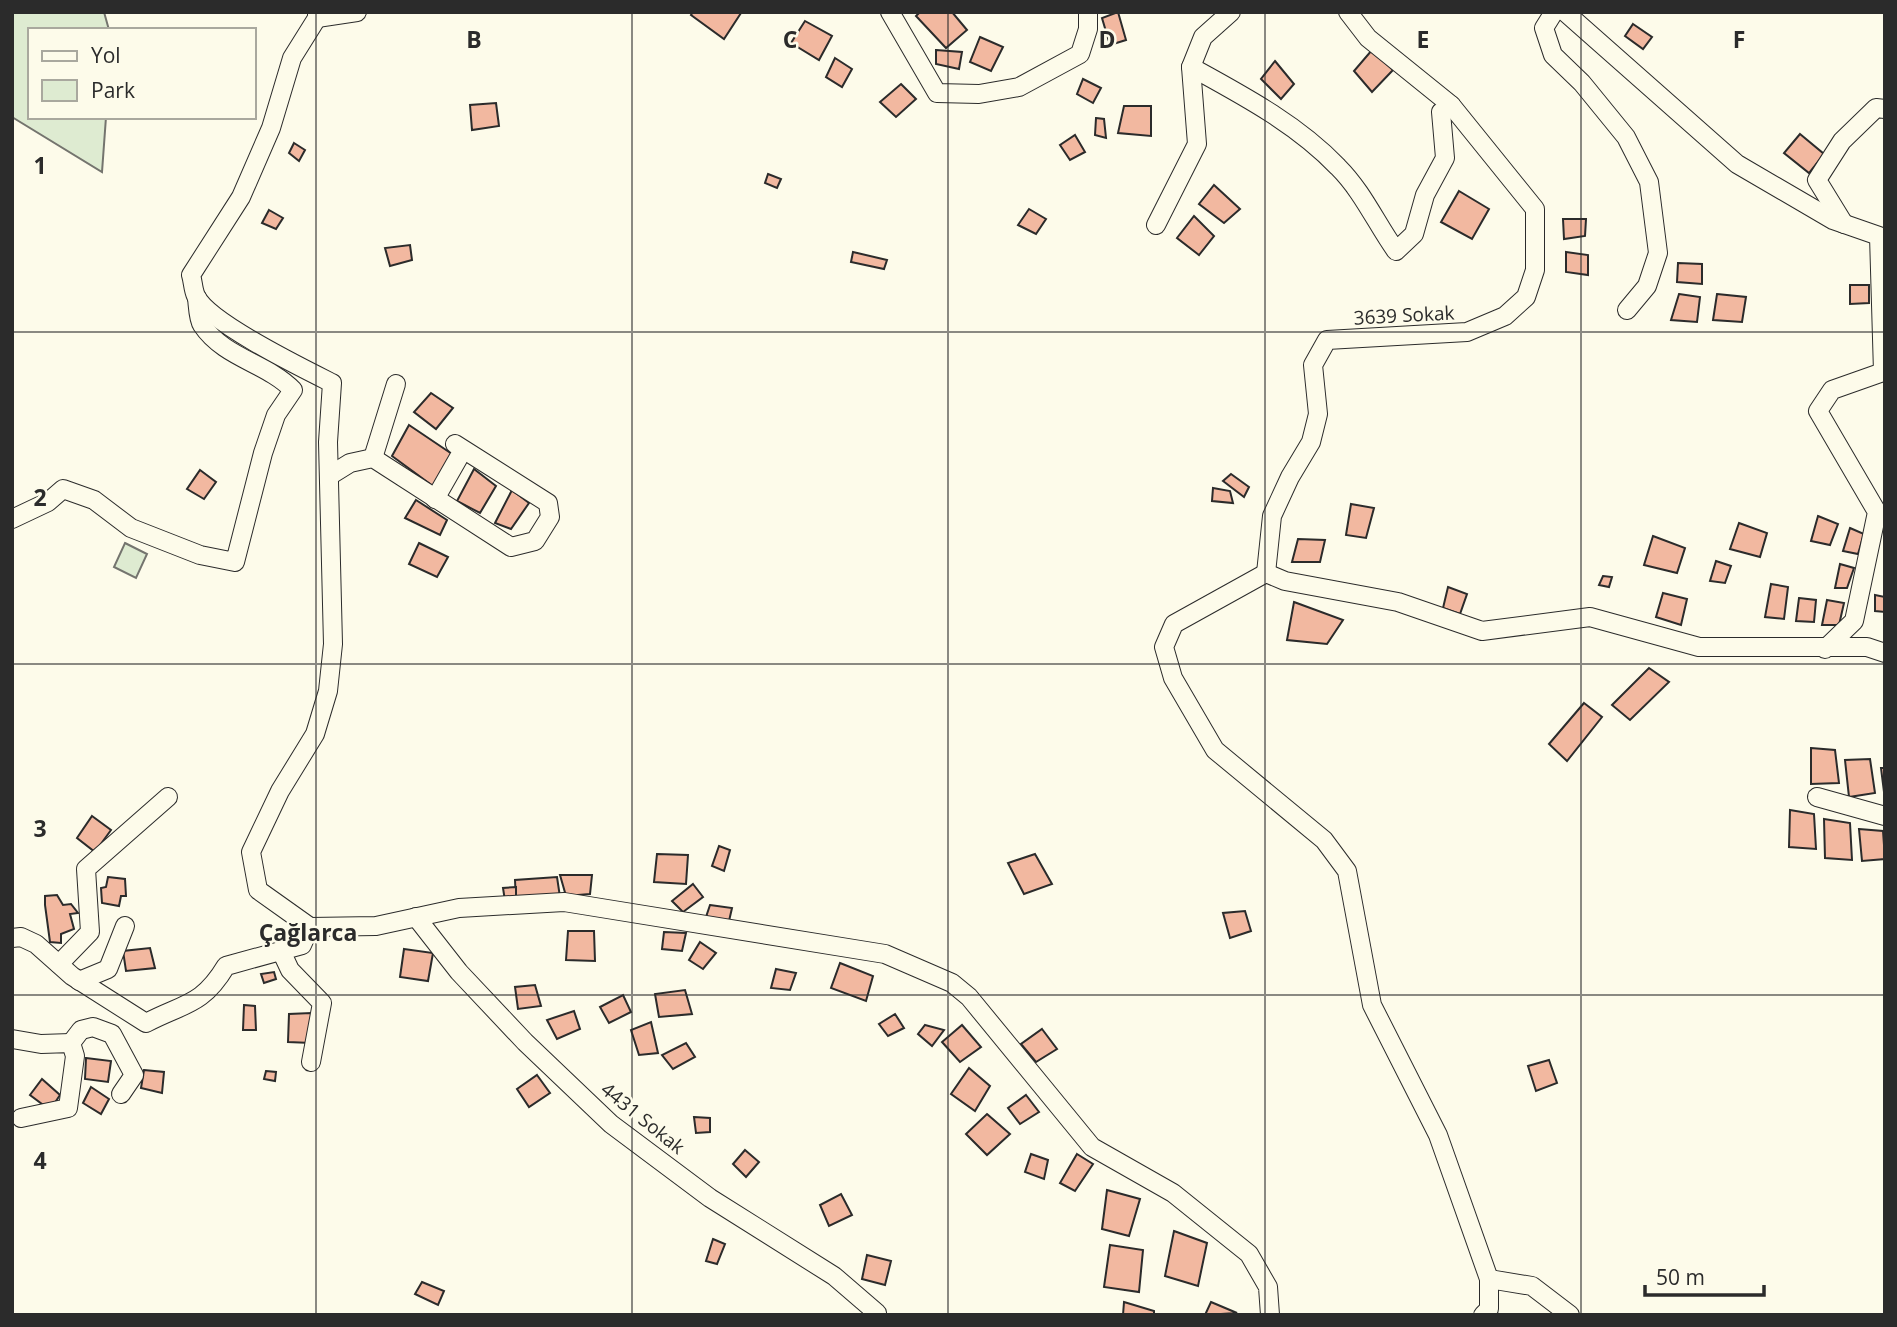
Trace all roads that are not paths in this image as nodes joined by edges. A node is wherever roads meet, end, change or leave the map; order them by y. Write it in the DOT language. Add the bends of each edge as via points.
graph roads {
  1 [pos="357,12"];
  2 [pos="890,12"];
  3 [pos="1088,12"];
  4 [pos="1231,12"];
  5 [pos="1348,12"];
  6 [pos="1555,12"];
  7 [pos="1565,12"];
  8 [pos="317,15"];
  9 [pos="1191,66"];
  10 [pos="1451,106"];
  11 [pos="1885,109"];
  12 [pos="1844,223"];
  13 [pos="1156,225"];
  14 [pos="197,298"];
  15 [pos="1627,310"];
  16 [pos="396,384"];
  17 [pos="373,458"];
  18 [pos="329,476"];
  19 [pos="435,499"];
  20 [pos="12,519"];
  21 [pos="1266,573"];
  22 [pos="1825,649"];
  23 [pos="1885,653"];
  24 [pos="167,797"];
  25 [pos="1817,797"];
  26 [pos="1885,816"];
  27 [pos="416,917"];
  28 [pos="125,926"];
  29 [pos="310,927"];
  30 [pos="12,938"];
  31 [pos="282,953"];
  32 [pos="59,964"];
  33 [pos="79,981"];
  34 [pos="12,1039"];
  35 [pos="71,1044"];
  36 [pos="311,1062"];
  37 [pos="121,1094"];
  38 [pos="22,1118"];
  39 [pos="1489,1279"];
  40 [pos="882,1314"];
  41 [pos="1270,1315"];
  42 [pos="1483,1315"];
  43 [pos="1570,1315"];
  1 -- 8 [label="street"];
  2 -- 3 [label="street" via="937,93 979,94 1019,87 1080,54"];
  4 -- 9 [label="street" via="1203,37"];
  5 -- 10 [label="street, 3639 Sokak" via="1368,38"];
  6 -- 15 [label="street" via="1544,28 1553,55 1626,137 1649,182 1658,253 1647,286"];
  7 -- 12 [label="street" via="1737,164"];
  8 -- 14 [label="street" via="292,58 271,128 241,197 191,275"];
  9 -- 10 [label="street" via="1261,105 1337,165 1365,199 1396,251 1414,234 1425,195 1446,158 1441,112"];
  9 -- 13 [label="street" via="1197,144"];
  10 -- 21 [label="street, 3639 Sokak" via="1535,209 1535,270 1526,297 1505,316 1467,332 1327,340 1313,365 1318,414 1311,442 1272,516"];
  11 -- 12 [label="street" via="1876,108 1842,141 1817,180"];
  12 -- 22 [label="street" via="1879,236 1883,372 1832,390 1818,411 1877,512 1854,621"];
  14 -- 18 [label="street" via="261,347 332,383"];
  14 -- 20 [label="street" via="201,324 235,355 281,378 293,390 276,415 263,453 235,562 200,555 131,528 94,500 63,489 48,502"];
  16 -- 17 [label="street"];
  17 -- 18 [label="street" via="349,463"];
  17 -- 19 [label="street"];
  18 -- 29 [label="street" via="333,644 328,691 315,734 280,791 251,852 258,890"];
  19 -- 19 [label="street" via="511,547 535,541 550,517 548,503 459,447"];
  21 -- 22 [label="street" via="1285,581 1398,602 1482,631 1590,617 1699,647"];
  21 -- 39 [label="street" via="1174,624 1164,646 1173,678 1215,750 1324,840 1347,871 1372,1005 1438,1135"];
  22 -- 23 [label="street" via="1867,647"];
  24 -- 32 [label="street" via="86,869 90,932"];
  25 -- 26 [label="street"];
  27 -- 29 [label="street" via="376,926"];
  27 -- 40 [label="street, 4431 Sokak" via="459,972 611,1124 710,1198 834,1276"];
  27 -- 41 [label="street" via="459,908 565,902 885,954 952,983 969,997 1092,1147 1173,1193 1249,1255 1268,1287"];
  28 -- 33 [label="street" via="108,968"];
  29 -- 31 [label="street" via="302,946"];
  30 -- 32 [label="street" via="36,944"];
  31 -- 33 [label="street" via="226,966 200,1000 146,1023"];
  31 -- 36 [label="street" via="290,970 322,1003"];
  32 -- 33 [label="street"];
  34 -- 35 [label="street"];
  35 -- 37 [label="street" via="81,1030 93,1027 112,1034 134,1075"];
  35 -- 38 [label="street" via="75,1056 68,1108"];
  39 -- 42 [label="street" via="1489,1309"];
  39 -- 43 [label="street" via="1532,1286"];
}
